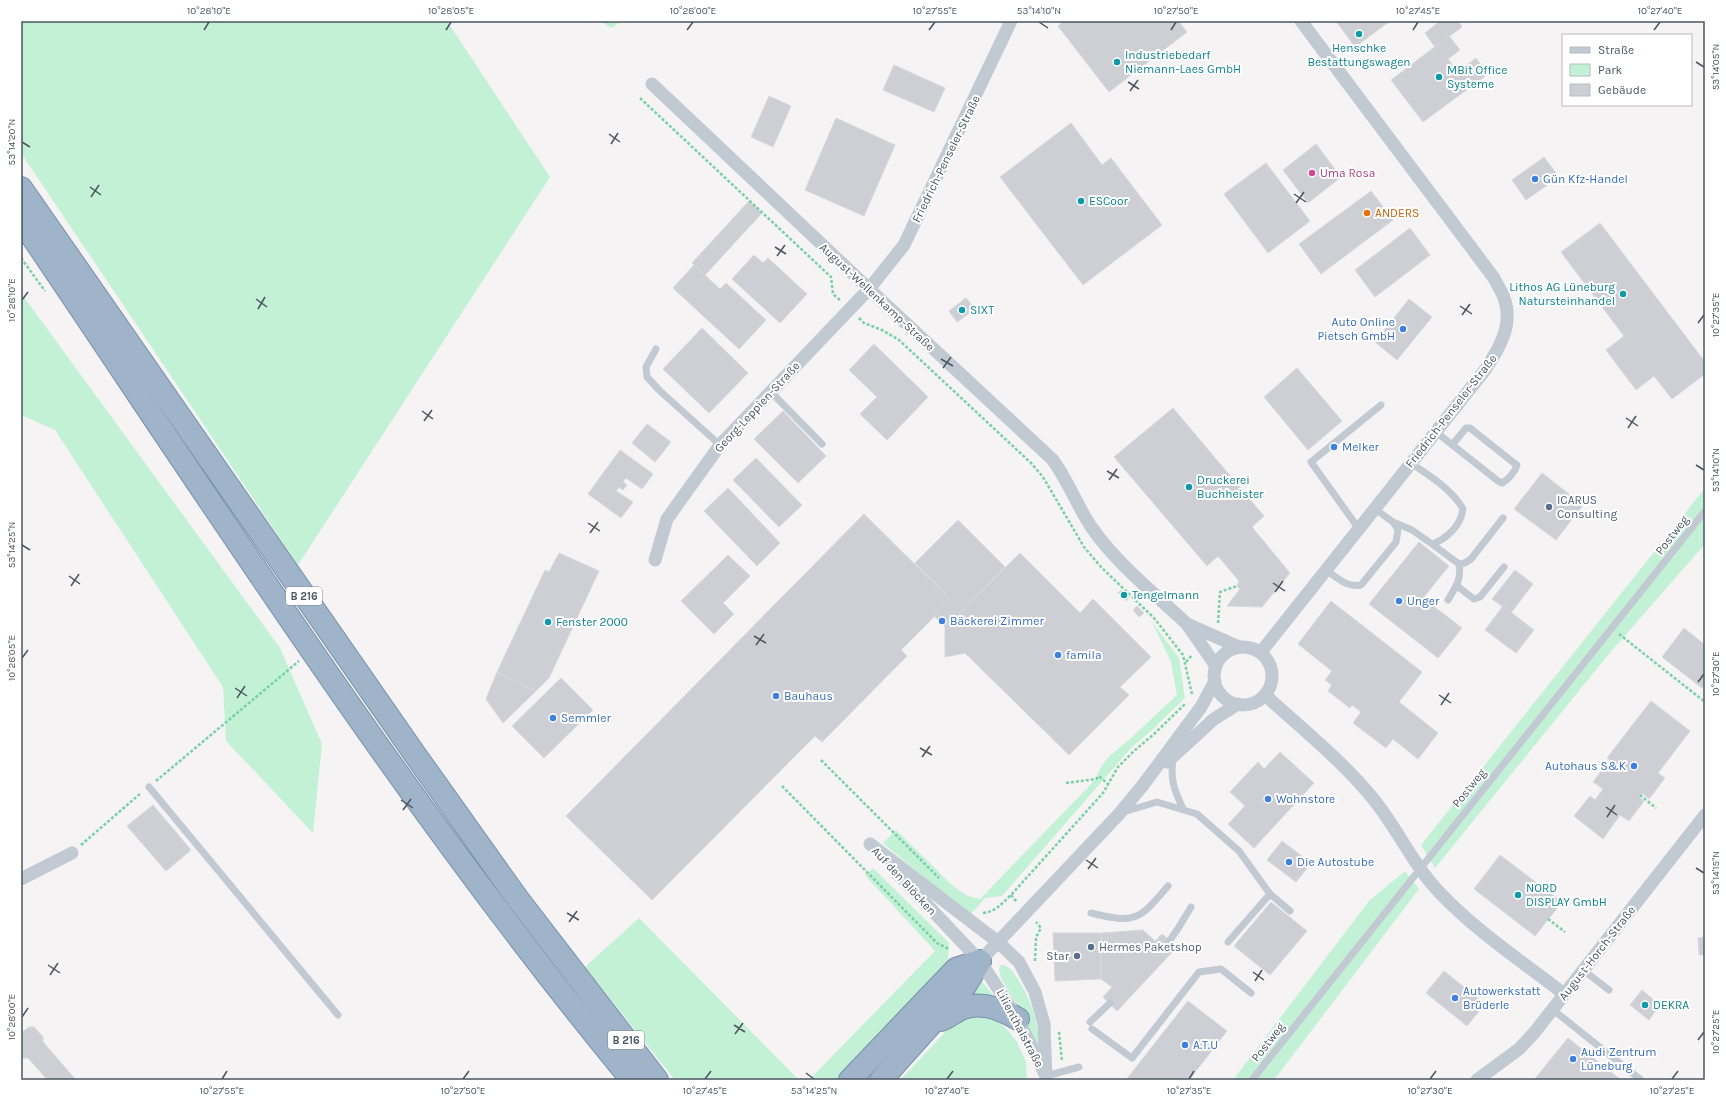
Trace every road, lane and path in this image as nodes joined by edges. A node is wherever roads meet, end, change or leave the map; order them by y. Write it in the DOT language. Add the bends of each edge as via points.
graph roads {
  1 [pos="1011,21"];
  2 [pos="1301,21"];
  3 [pos="652,84"];
  4 [pos="640,98"];
  5 [pos="21,188"];
  6 [pos="1391,217"];
  7 [pos="1406,217"];
  8 [pos="21,220"];
  9 [pos="869,289"];
  10 [pos="849,309"];
  11 [pos="656,348"];
  12 [pos="771,392"];
  13 [pos="1381,405"];
  14 [pos="1436,432"];
  15 [pos="822,444"];
  16 [pos="720,445"];
  17 [pos="1452,445"];
  18 [pos="1411,463"];
  19 [pos="1375,509"];
  20 [pos="1705,511"];
  21 [pos="1503,518"];
  22 [pos="1393,522"];
  23 [pos="1359,529"];
  24 [pos="1432,544"];
  25 [pos="656,560"];
  26 [pos="1459,564"];
  27 [pos="1504,566"];
  28 [pos="1326,570"];
  29 [pos="1236,586"];
  30 [pos="1457,586"];
  31 [pos="1220,592"];
  32 [pos="1448,600"];
  33 [pos="1187,624"];
  34 [pos="1612,628"];
  35 [pos="1239,647"];
  36 [pos="1261,652"];
  37 [pos="301,659"];
  38 [pos="1216,666"];
  39 [pos="1215,681"];
  40 [pos="1265,695"];
  41 [pos="1705,702"];
  42 [pos="1238,704"];
  43 [pos="1174,756"];
  44 [pos="821,760"];
  45 [pos="1066,783"];
  46 [pos="1108,784"];
  47 [pos="1143,785"];
  48 [pos="782,786"];
  49 [pos="149,787"];
  50 [pos="1640,795"];
  51 [pos="1656,808"];
  52 [pos="1182,809"];
  53 [pos="1120,813"];
  54 [pos="1705,815"];
  55 [pos="888,826"];
  56 [pos="72,853"];
  57 [pos="854,860"];
  58 [pos="1419,869"];
  59 [pos="21,879"];
  60 [pos="1168,886"];
  61 [pos="1270,894"];
  62 [pos="1191,907"];
  63 [pos="1290,911"];
  64 [pos="983,913"];
  65 [pos="1091,913"];
  66 [pos="1548,919"];
  67 [pos="1565,932"];
  68 [pos="1170,940"];
  69 [pos="998,942"];
  70 [pos="1228,942"];
  71 [pos="980,961"];
  72 [pos="1583,970"];
  73 [pos="1609,990"];
  74 [pos="1251,993"];
  75 [pos="1564,994"];
  76 [pos="1110,1003"];
  77 [pos="1552,1009"];
  78 [pos="338,1015"];
  79 [pos="1018,1019"];
  80 [pos="932,1023"];
  81 [pos="1079,1067"];
  82 [pos="1046,1078"];
  83 [pos="632,1080"];
  84 [pos="657,1080"];
  85 [pos="850,1080"];
  86 [pos="881,1080"];
  87 [pos="1252,1080"];
  88 [pos="1477,1080"];
  89 [pos="1641,1080"];
  1 -- 9 [label="street, Friedrich-Penseler-Straße" via="904,245"];
  2 -- 14 [label="street, Friedrich-Penseler-Straße" via="1494,278 1505,298 1507,318 1498,350"];
  3 -- 9 [label="street, August-Wellenkamp-Straße"];
  4 -- 10 [label="path" via="831,277 833,294"];
  5 -- 84 [label="highway, B 216" via="517,898"];
  6 -- 7 [label="path" via="1401,209"];
  8 -- 83 [label="highway, B 216" via="397,772 573,1008"];
  9 -- 10 [label="street, Georg-Leppien-Straße"];
  9 -- 33 [label="street, August-Wellenkamp-Straße" via="1052,459 1063,473 1091,527 1105,546"];
  10 -- 12 [label="street, Georg-Leppien-Straße"];
  10 -- 46 [label="path" via="864,323 899,340 1030,463 1053,491 1084,547 1154,618 1183,655 1192,693 1190,698 1134,750 1118,767"];
  11 -- 16 [label="lane" via="646,367 647,377"];
  12 -- 15 [label="lane"];
  12 -- 16 [label="street, Georg-Leppien-Straße"];
  13 -- 23 [label="lane" via="1311,462"];
  14 -- 17 [label="lane"];
  14 -- 18 [label="street, Friedrich-Penseler-Straße"];
  16 -- 25 [label="street, Georg-Leppien-Straße" via="667,519"];
  17 -- 17 [label="lane" via="1502,483 1516,469 1517,465 1470,428 1466,428"];
  18 -- 19 [label="street, Friedrich-Penseler-Straße"];
  18 -- 24 [label="lane" via="1451,493 1463,509 1462,517 1448,536"];
  19 -- 22 [label="lane"];
  19 -- 23 [label="street, Friedrich-Penseler-Straße"];
  20 -- 34 [label="lane, Postweg"];
  21 -- 26 [label="lane" via="1471,559"];
  22 -- 24 [label="lane" via="1412,530"];
  22 -- 28 [label="lane" via="1398,530 1396,542 1361,585 1344,583"];
  23 -- 28 [label="street, Friedrich-Penseler-Straße"];
  24 -- 26 [label="lane"];
  26 -- 30 [label="lane" via="1461,573"];
  27 -- 30 [label="lane" via="1480,597 1474,599"];
  28 -- 36 [label="street, Friedrich-Penseler-Straße"];
  29 -- 31 [label="path"];
  30 -- 32 [label="lane"];
  33 -- 35 [label="street, August-Wellenkamp-Straße"];
  33 -- 38 [label="street, August-Wellenkamp-Straße"];
  34 -- 41 [label="path"];
  34 -- 58 [label="lane, Postweg"];
  35 -- 36 [label="street" via="1247,646"];
  35 -- 38 [label="street" via="1229,650"];
  36 -- 40 [label="street" via="1271,668 1272,678"];
  37 -- 49 [label="path"];
  38 -- 39 [label="street"];
  39 -- 42 [label="street" via="1223,697"];
  39 -- 47 [label="street" via="1201,706"];
  40 -- 42 [label="street" via="1248,704"];
  40 -- 58 [label="street" via="1349,772 1371,796"];
  42 -- 43 [label="street" via="1214,719"];
  43 -- 47 [label="street"];
  43 -- 52 [label="lane" via="1172,785"];
  44 -- 55 [label="path"];
  45 -- 46 [label="path" via="1096,779 1099,776"];
  46 -- 64 [label="path" via="1103,793 1011,895 997,908"];
  47 -- 53 [label="street"];
  48 -- 57 [label="path"];
  49 -- 56 [label="path"];
  49 -- 78 [label="lane"];
  50 -- 51 [label="path"];
  52 -- 53 [label="lane" via="1157,802"];
  52 -- 61 [label="lane" via="1197,814 1239,851"];
  53 -- 69 [label="street"];
  54 -- 72 [label="street, August-Horch-Straße"];
  56 -- 59 [label="street"];
  58 -- 75 [label="street" via="1468,920"];
  58 -- 87 [label="lane, Postweg"];
  60 -- 65 [label="lane" via="1146,911 1133,918 1117,919"];
  61 -- 63 [label="lane"];
  61 -- 70 [label="lane"];
  62 -- 68 [label="lane"];
  66 -- 67 [label="path"];
  69 -- 71 [label="street"];
  69 -- 71 [label="street, Auf den Blöcken" via="870,844"];
  69 -- 82 [label="street, Lilienthalstraße" via="1019,962 1035,992 1044,1024"];
  71 -- 79 [label="street, Lilienthalstraße"];
  71 -- 80 [label="highway" via="965,986"];
  71 -- 85 [label="highway" via="956,969"];
  72 -- 73 [label="lane"];
  72 -- 75 [label="street, August-Horch-Straße"];
  74 -- 76 [label="lane" via="1221,969 1198,972 1132,1058 1091,1025"];
  75 -- 77 [label="street, August-Horch-Straße"];
  77 -- 88 [label="street, August-Horch-Straße" via="1519,1049"];
  77 -- 89 [label="lane"];
  79 -- 80 [label="highway" via="991,1006 979,1006 965,1007"];
  79 -- 82 [label="street, Lilienthalstraße"];
  80 -- 86 [label="highway"];
  81 -- 82 [label="lane"];
}
